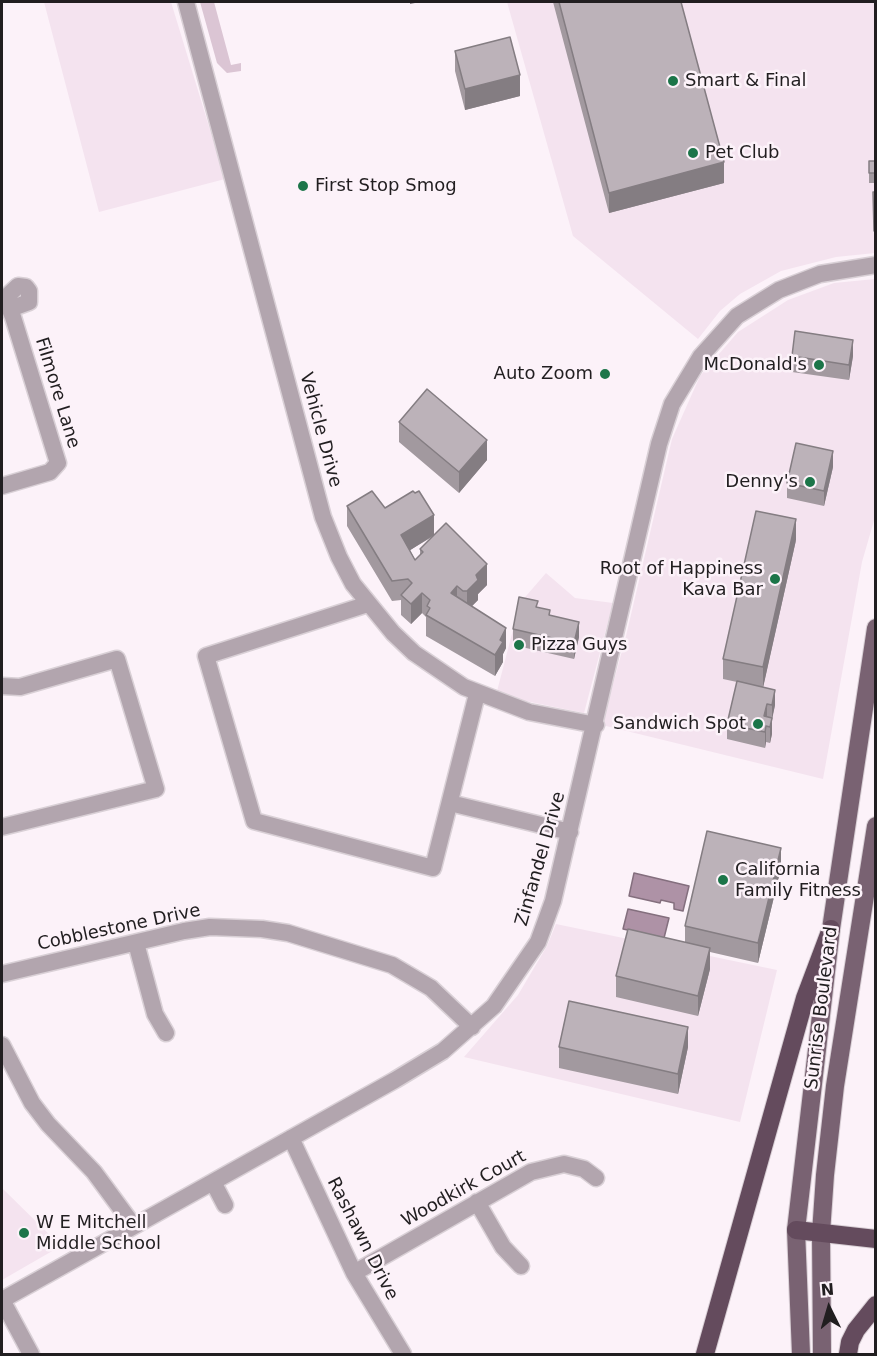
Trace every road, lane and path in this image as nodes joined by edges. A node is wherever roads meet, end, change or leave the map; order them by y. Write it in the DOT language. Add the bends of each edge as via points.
graph roads {
  1 [pos="186,2"];
  2 [pos="876,265"];
  3 [pos="6,302"];
  4 [pos="2,486"];
  5 [pos="368,604"];
  6 [pos="876,628"];
  7 [pos="2,686"];
  8 [pos="477,694"];
  9 [pos="596,725"];
  10 [pos="450,803"];
  11 [pos="876,826"];
  12 [pos="2,827"];
  13 [pos="570,832"];
  14 [pos="831,929"];
  15 [pos="136,943"];
  16 [pos="2,974"];
  17 [pos="472,1027"];
  18 [pos="166,1033"];
  19 [pos="2,1045"];
  20 [pos="291,1138"];
  21 [pos="596,1178"];
  22 [pos="213,1182"];
  23 [pos="477,1202"];
  24 [pos="225,1205"];
  25 [pos="133,1226"];
  26 [pos="796,1230"];
  27 [pos="821,1233"];
  28 [pos="876,1239"];
  29 [pos="521,1266"];
  30 [pos="354,1273"];
  31 [pos="2,1300"];
  32 [pos="876,1305"];
  33 [pos="31,1354"];
  34 [pos="403,1354"];
  35 [pos="705,1354"];
  36 [pos="801,1354"];
  37 [pos="822,1354"];
  38 [pos="848,1354"];
  1 -- 5 [label="street, Vehicle Drive" via="323,516 339,557"];
  2 -- 9 [label="street, Zinfandel Drive" via="820,274 779,290 737,316 685,379 659,444"];
  3 -- 4 [label="street, Filmore Lane" via="58,464 50,472"];
  5 -- 8 [label="street, Vehicle Drive" via="414,653"];
  5 -- 10 [label="street" via="206,656 254,821 434,868"];
  6 -- 14 [label="main road, Sunrise Boulevard"];
  7 -- 12 [label="street" via="20,687 117,659 156,789"];
  8 -- 9 [label="street, Vehicle Drive" via="529,712"];
  8 -- 10 [label="street"];
  9 -- 13 [label="street, Zinfandel Drive"];
  10 -- 13 [label="street"];
  11 -- 27 [label="main road, Sunrise Boulevard" via="835,1086"];
  13 -- 17 [label="street, Zinfandel Drive" via="538,942 513,982"];
  14 -- 26 [label="main road, Sunrise Boulevard"];
  14 -- 35 [label="highway" via="805,998"];
  15 -- 16 [label="street, Cobblestone Drive"];
  15 -- 17 [label="street, Cobblestone Drive" via="184,931 236,927 279,932 313,948 371,957 412,976"];
  15 -- 18 [label="street" via="155,1014"];
  17 -- 20 [label="street, Zinfandel Drive" via="443,1051"];
  19 -- 25 [label="street" via="32,1103 94,1172"];
  20 -- 22 [label="street, Zinfandel Drive"];
  20 -- 30 [label="street, Rashawn Drive"];
  21 -- 23 [label="street, Woodkirk Court" via="572,1165 550,1166 531,1172"];
  22 -- 24 [label="street"];
  22 -- 25 [label="street, Zinfandel Drive"];
  23 -- 29 [label="street" via="503,1248"];
  23 -- 30 [label="street, Woodkirk Court"];
  25 -- 31 [label="street, Zinfandel Drive"];
  26 -- 27 [label="highway"];
  26 -- 36 [label="main road, Sunrise Boulevard"];
  27 -- 28 [label="highway"];
  27 -- 37 [label="main road, Sunrise Boulevard"];
  30 -- 34 [label="street, Rashawn Drive"];
  31 -- 33 [label="street"];
  32 -- 38 [label="highway" via="856,1330"];
}
